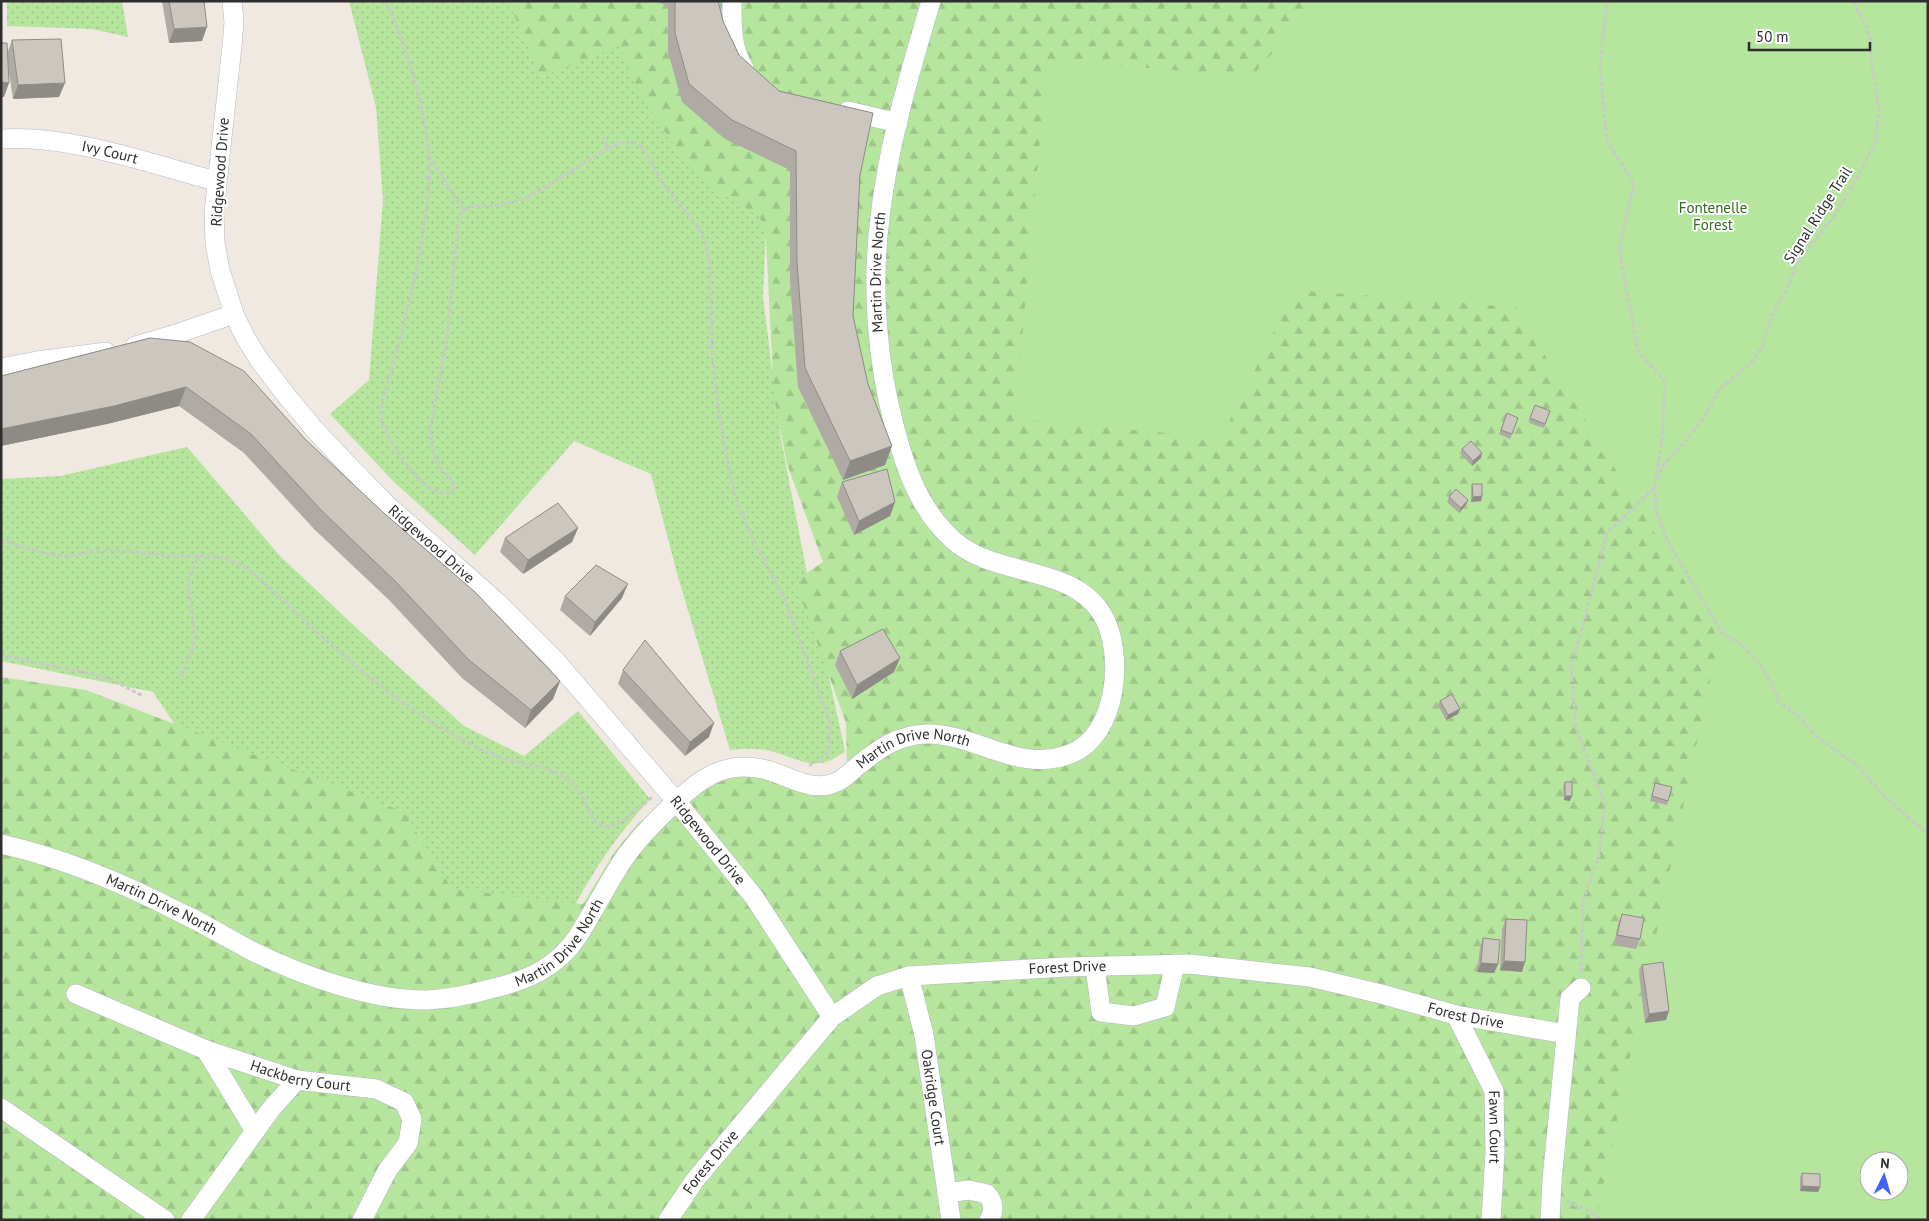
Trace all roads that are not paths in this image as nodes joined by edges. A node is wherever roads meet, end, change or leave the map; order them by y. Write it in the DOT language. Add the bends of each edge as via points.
graph roads {
  1 [pos="232,1"];
  2 [pos="732,1"];
  3 [pos="931,1"];
  4 [pos="758,82"];
  5 [pos="831,107"];
  6 [pos="898,123"];
  7 [pos="1,139"];
  8 [pos="216,181"];
  9 [pos="234,314"];
  10 [pos="1,368"];
  11 [pos="676,801"];
  12 [pos="1,844"];
  13 [pos="1175,964"];
  14 [pos="1095,967"];
  15 [pos="909,976"];
  16 [pos="1581,988"];
  17 [pos="76,994"];
  18 [pos="1456,1015"];
  19 [pos="832,1017"];
  20 [pos="1566,1034"];
  21 [pos="206,1050"];
  22 [pos="297,1080"];
  23 [pos="1,1108"];
  24 [pos="254,1131"];
  25 [pos="947,1193"];
  26 [pos="165,1220"];
  27 [pos="190,1220"];
  28 [pos="362,1220"];
  29 [pos="668,1220"];
  30 [pos="950,1220"];
  31 [pos="989,1220"];
  32 [pos="1491,1220"];
  33 [pos="1550,1220"];
  1 -- 8 [label="street, Ridgewood Drive" via="232,46"];
  2 -- 4 [label="street" via="734,46 743,66"];
  3 -- 6 [label="street, Martin Drive North"];
  5 -- 6 [label="street"];
  6 -- 11 [label="street, Martin Drive North" via="879,221 876,289 882,362 903,458 928,513 962,548 984,560 1065,583 1092,600 1100,610 1114,650 1113,686 1105,721 1090,742 1055,758 1011,757 960,740 925,734 889,742 832,785 803,783 766,769 730,768 712,774"];
  7 -- 8 [label="street, Ivy Court" via="68,143"];
  8 -- 9 [label="street, Ridgewood Drive" via="216,243 220,270"];
  9 -- 10 [label="street" via="139,345"];
  9 -- 11 [label="street, Ridgewood Drive" via="260,361 314,430 386,504 498,603 555,660"];
  11 -- 12 [label="street, Martin Drive North" via="648,828 625,858 565,954 535,975 513,984 465,996 430,1000 374,994 294,969 102,876"];
  11 -- 19 [label="street, Ridgewood Drive" via="754,896"];
  13 -- 14 [label="street, Forest Drive"];
  13 -- 14 [label="street" via="1165,1007 1134,1016 1101,1012"];
  13 -- 18 [label="street, Forest Drive" via="1310,977"];
  14 -- 15 [label="street, Forest Drive"];
  15 -- 19 [label="street, Forest Drive" via="877,986"];
  15 -- 25 [label="street, Oakridge Court" via="924,1035"];
  16 -- 20 [label="street" via="1570,998"];
  17 -- 21 [label="street, Hackberry Court"];
  18 -- 20 [label="street, Forest Drive"];
  18 -- 32 [label="street, Fawn Court" via="1494,1091"];
  19 -- 29 [label="street, Forest Drive" via="695,1180"];
  20 -- 33 [label="street"];
  21 -- 22 [label="street, Hackberry Court"];
  21 -- 24 [label="street"];
  22 -- 24 [label="street"];
  22 -- 28 [label="street, Hackberry Court" via="376,1089 404,1102 412,1119 408,1143 387,1171"];
  23 -- 26 [label="street"];
  24 -- 27 [label="street"];
  25 -- 30 [label="street, Oakridge Court"];
  25 -- 31 [label="street" via="969,1190 986,1194 993,1205"];
}
